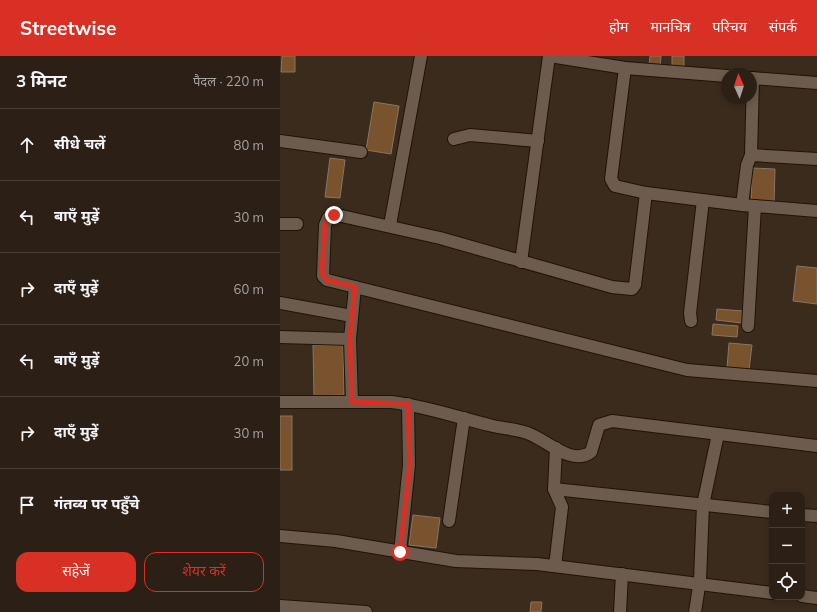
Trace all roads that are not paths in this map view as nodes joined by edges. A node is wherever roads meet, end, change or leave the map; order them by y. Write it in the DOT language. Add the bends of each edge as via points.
graph roads {
  1 [pos="420,56"];
  2 [pos="550,56"];
  3 [pos="625,68"];
  4 [pos="721,76"];
  5 [pos="757,78"];
  6 [pos="817,83"];
  7 [pos="752,104"];
  8 [pos="454,139"];
  9 [pos="280,141"];
  10 [pos="538,141"];
  11 [pos="361,152"];
  12 [pos="751,155"];
  13 [pos="817,160"];
  14 [pos="646,193"];
  15 [pos="703,200"];
  16 [pos="742,205"];
  17 [pos="755,206"];
  18 [pos="817,211"];
  19 [pos="280,224"];
  20 [pos="297,224"];
  21 [pos="390,225"];
  22 [pos="521,262"];
  23 [pos="355,287"];
  24 [pos="280,302"];
  25 [pos="352,316"];
  26 [pos="691,321"];
  27 [pos="748,326"];
  28 [pos="280,337"];
  29 [pos="350,339"];
  30 [pos="817,380"];
  31 [pos="280,402"];
  32 [pos="352,402"];
  33 [pos="408,404"];
  34 [pos="464,418"];
  35 [pos="718,434"];
  36 [pos="817,446"];
  37 [pos="556,448"];
  38 [pos="554,489"];
  39 [pos="704,505"];
  40 [pos="769,512"];
  41 [pos="805,515"];
  42 [pos="817,516"];
  43 [pos="449,521"];
  44 [pos="280,536"];
  45 [pos="400,552"];
  46 [pos="555,566"];
  47 [pos="622,574"];
  48 [pos="699,584"];
  49 [pos="769,593"];
  50 [pos="805,596"];
  51 [pos="817,598"];
  52 [pos="280,606"];
  53 [pos="349,611"];
  54 [pos="366,612"];
  55 [pos="620,612"];
  56 [pos="695,612"];
  1 -- 21 [label="street"];
  2 -- 3 [label="street"];
  2 -- 10 [label="street"];
  3 -- 4 [label="street"];
  3 -- 14 [label="street" via="611,182 618,188"];
  5 -- 6 [label="street"];
  7 -- 12 [label="street"];
  8 -- 10 [label="street" via="470,136"];
  9 -- 11 [label="street"];
  10 -- 22 [label="street"];
  12 -- 13 [label="street"];
  12 -- 16 [label="street" via="747,165"];
  14 -- 15 [label="street"];
  14 -- 22 [label="street" via="635,285 632,289 612,287"];
  15 -- 16 [label="street"];
  15 -- 26 [label="street"];
  16 -- 17 [label="street"];
  17 -- 18 [label="street"];
  17 -- 27 [label="street"];
  19 -- 20 [label="street"];
  21 -- 22 [label="street"];
  21 -- 23 [label="street" via="337,214 328,218 324,231 323,276 327,280"];
  23 -- 25 [label="street"];
  23 -- 30 [label="street" via="687,370"];
  24 -- 25 [label="street"];
  25 -- 29 [label="street"];
  28 -- 29 [label="street"];
  29 -- 32 [label="street"];
  31 -- 32 [label="street"];
  32 -- 33 [label="street"];
  33 -- 34 [label="street"];
  33 -- 45 [label="street" via="410,465"];
  34 -- 37 [label="street" via="524,432"];
  34 -- 43 [label="street"];
  35 -- 36 [label="street"];
  35 -- 37 [label="street" via="609,421 599,425 589,454 576,456"];
  35 -- 39 [label="street"];
  37 -- 38 [label="street"];
  38 -- 39 [label="street"];
  38 -- 46 [label="street" via="562,507"];
  39 -- 40 [label="street"];
  39 -- 48 [label="street"];
  41 -- 42 [label="street"];
  44 -- 45 [label="street" via="336,541"];
  45 -- 46 [label="street" via="456,561"];
  46 -- 47 [label="street"];
  47 -- 48 [label="street"];
  47 -- 55 [label="street"];
  48 -- 49 [label="street"];
  48 -- 56 [label="street"];
  50 -- 51 [label="street"];
  52 -- 53 [label="street"];
  53 -- 54 [label="street"];
}
